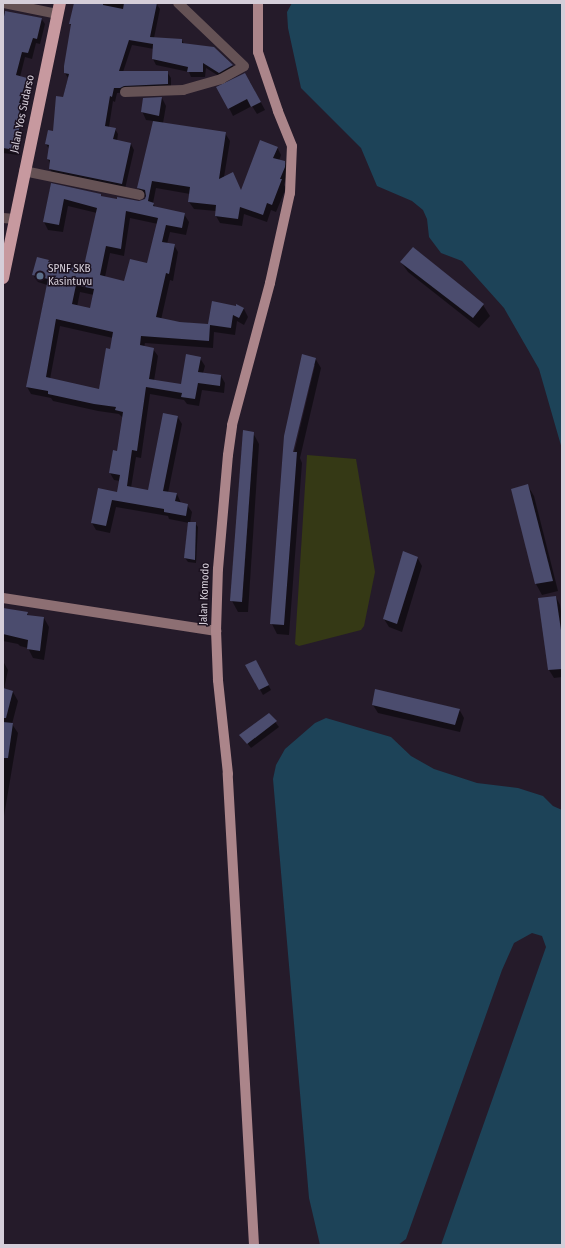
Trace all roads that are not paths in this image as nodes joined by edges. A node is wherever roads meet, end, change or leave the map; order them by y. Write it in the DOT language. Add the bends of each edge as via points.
graph roads {
  1 [pos="4,3"];
  2 [pos="178,3"];
  3 [pos="258,3"];
  4 [pos="58,9"];
  5 [pos="125,92"];
  6 [pos="24,171"];
  7 [pos="140,195"];
  8 [pos="9,219"];
  9 [pos="3,278"];
  10 [pos="3,598"];
  11 [pos="216,631"];
  12 [pos="254,1245"];
  1 -- 4 [label="street"];
  2 -- 5 [label="street" via="244,66 221,78 183,90"];
  3 -- 11 [label="main road, Jalan Komodo" via="258,52 292,146 291,185 270,283 240,392 228,455 218,570"];
  4 -- 6 [label="highway, Jalan Yos Sudarso"];
  6 -- 7 [label="street"];
  6 -- 8 [label="highway, Jalan Yos Sudarso"];
  8 -- 9 [label="highway, Jalan Yos Sudarso"];
  10 -- 11 [label="street, Jalan Komodo"];
  11 -- 12 [label="main road" via="218,680 228,774"];
}
